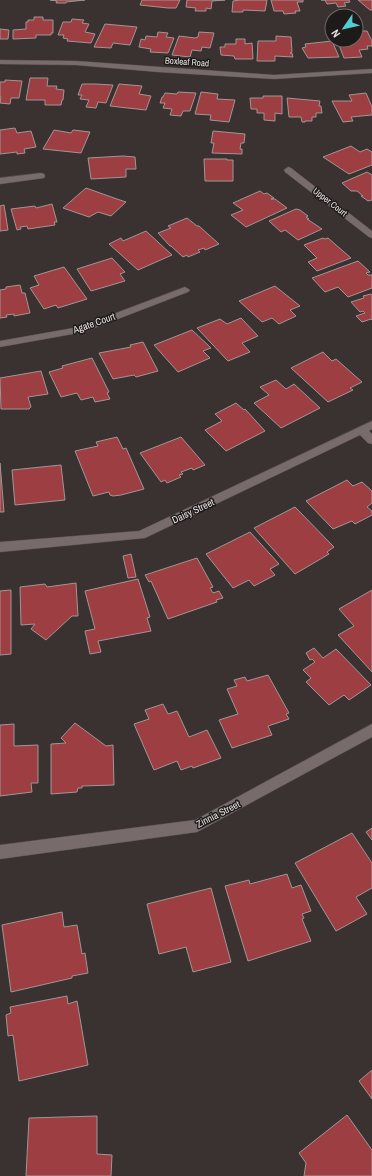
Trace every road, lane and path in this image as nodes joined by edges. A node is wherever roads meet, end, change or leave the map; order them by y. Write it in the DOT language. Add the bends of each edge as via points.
graph roads {
  1 [pos="0,62"];
  2 [pos="372,71"];
  3 [pos="288,170"];
  4 [pos="41,176"];
  5 [pos="0,181"];
  6 [pos="372,235"];
  7 [pos="185,290"];
  8 [pos="0,344"];
  9 [pos="367,428"];
  10 [pos="372,440"];
  11 [pos="0,547"];
  12 [pos="372,730"];
  13 [pos="0,852"];
  1 -- 2 [label="street, Boxleaf Road" via="76,63 274,77"];
  3 -- 6 [label="street, Upper Court"];
  4 -- 5 [label="street"];
  7 -- 8 [label="street, Agate Court" via="80,330"];
  9 -- 10 [label="street"];
  9 -- 11 [label="street, Daisy Street" via="142,535"];
  12 -- 13 [label="street, Zinnia Street" via="197,826"];
}
